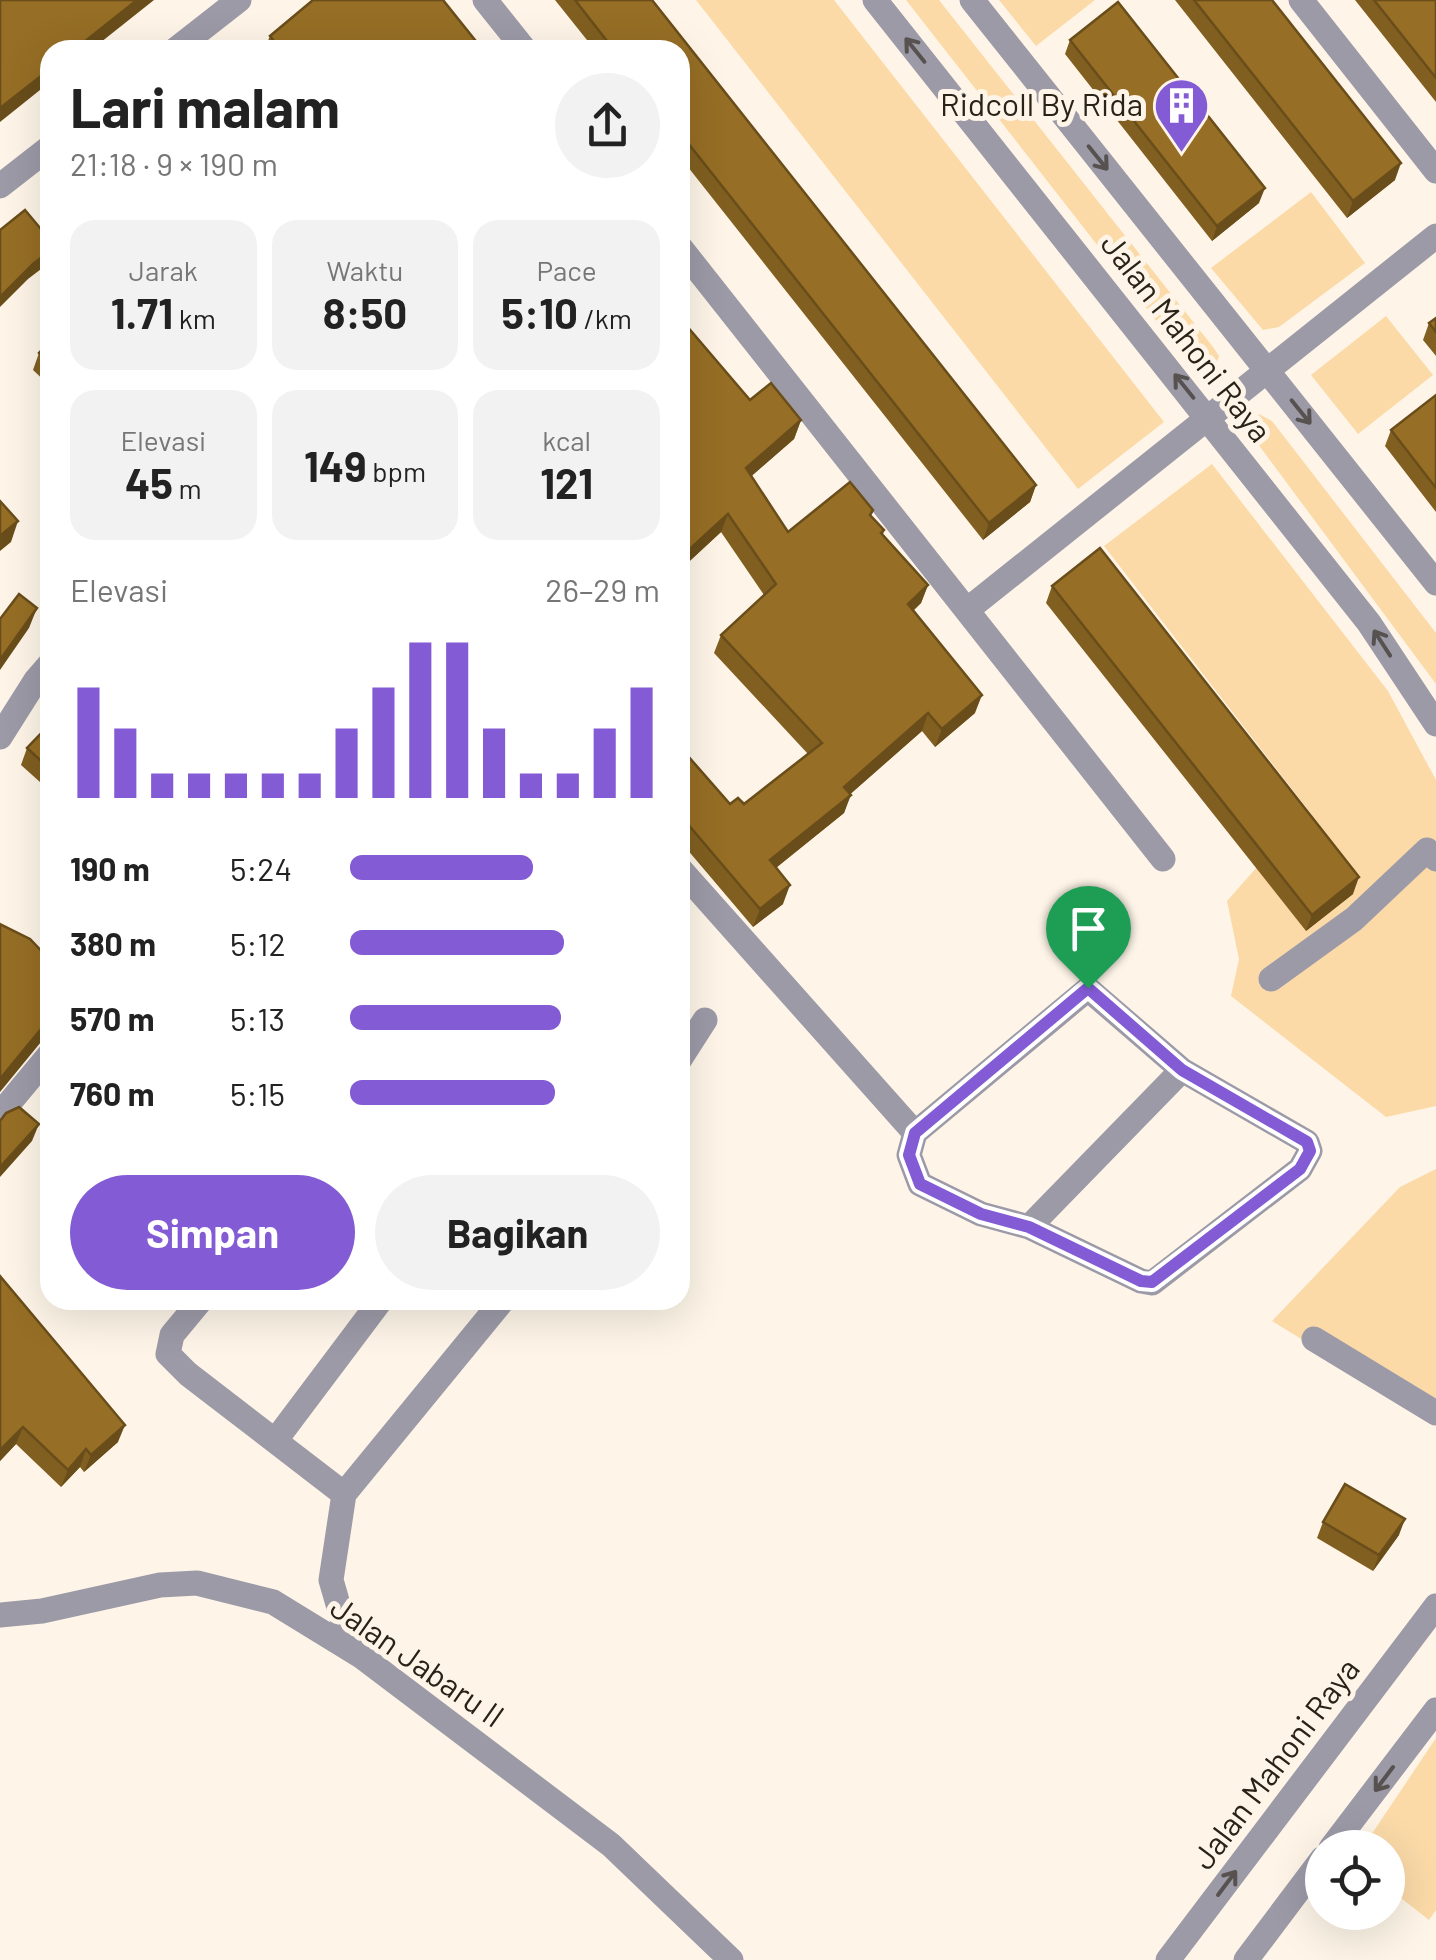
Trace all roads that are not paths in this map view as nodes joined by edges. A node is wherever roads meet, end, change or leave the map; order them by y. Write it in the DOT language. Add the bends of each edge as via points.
graph roads {
  1 [pos="239,0"];
  2 [pos="485,0"];
  3 [pos="875,0"];
  4 [pos="972,0"];
  5 [pos="1300,0"];
  6 [pos="192,40"];
  7 [pos="516,40"];
  8 [pos="40,155"];
  9 [pos="1436,171"];
  10 [pos="0,186"];
  11 [pos="1436,236"];
  12 [pos="690,260"];
  13 [pos="1268,371"];
  14 [pos="1208,417"];
  15 [pos="1436,583"];
  16 [pos="967,610"];
  17 [pos="40,675"];
  18 [pos="1436,724"];
  19 [pos="0,736"];
  20 [pos="1163,858"];
  21 [pos="1436,859"];
  22 [pos="690,880"];
  23 [pos="1271,979"];
  24 [pos="705,1020"];
  25 [pos="690,1043"];
  26 [pos="40,1066"];
  27 [pos="1182,1070"];
  28 [pos="0,1114"];
  29 [pos="915,1133"];
  30 [pos="1029,1227"];
  31 [pos="193,1310"];
  32 [pos="373,1310"];
  33 [pos="495,1310"];
  34 [pos="1314,1339"];
  35 [pos="1436,1412"];
  36 [pos="275,1441"];
  37 [pos="344,1494"];
  38 [pos="1436,1606"];
  39 [pos="0,1616"];
  40 [pos="361,1656"];
  41 [pos="1436,1710"];
  42 [pos="1345,1830"];
  43 [pos="1305,1882"];
  44 [pos="730,1960"];
  45 [pos="1168,1960"];
  46 [pos="1246,1960"];
  1 -- 6 [label="street"];
  2 -- 7 [label="street"];
  14 -- 3 [label="street, Jalan Mahoni Raya, one-way"];
  4 -- 13 [label="street, Jalan Mahoni Raya, one-way"];
  5 -- 9 [label="street"];
  8 -- 10 [label="street"];
  11 -- 13 [label="street"];
  12 -- 16 [label="street"];
  13 -- 14 [label="street"];
  13 -- 15 [label="street, Jalan Mahoni Raya, one-way"];
  14 -- 16 [label="street"];
  18 -- 14 [label="street, Jalan Mahoni Raya, one-way" via="1370,623"];
  16 -- 20 [label="street"];
  17 -- 19 [label="street"];
  21 -- 23 [label="street" via="1427,850 1354,919"];
  22 -- 29 [label="street"];
  24 -- 25 [label="street"];
  26 -- 28 [label="street"];
  27 -- 29 [label="street" via="1088,988"];
  27 -- 30 [label="street"];
  27 -- 30 [label="street" via="1307,1142 1307,1160 1152,1282"];
  29 -- 30 [label="street" via="909,1155 920,1184 981,1214"];
  31 -- 36 [label="street" via="172,1335 168,1354"];
  32 -- 36 [label="street"];
  33 -- 37 [label="street"];
  34 -- 35 [label="street"];
  36 -- 37 [label="street"];
  37 -- 40 [label="street" via="331,1580"];
  45 -- 38 [label="street, Jalan Mahoni Raya, one-way"];
  39 -- 40 [label="street, Jalan Jabaru II" via="197,1583 273,1602"];
  40 -- 44 [label="street, Jalan Jabaru II" via="610,1845"];
  41 -- 42 [label="street, one-way"];
  43 -- 46 [label="street"];
}
